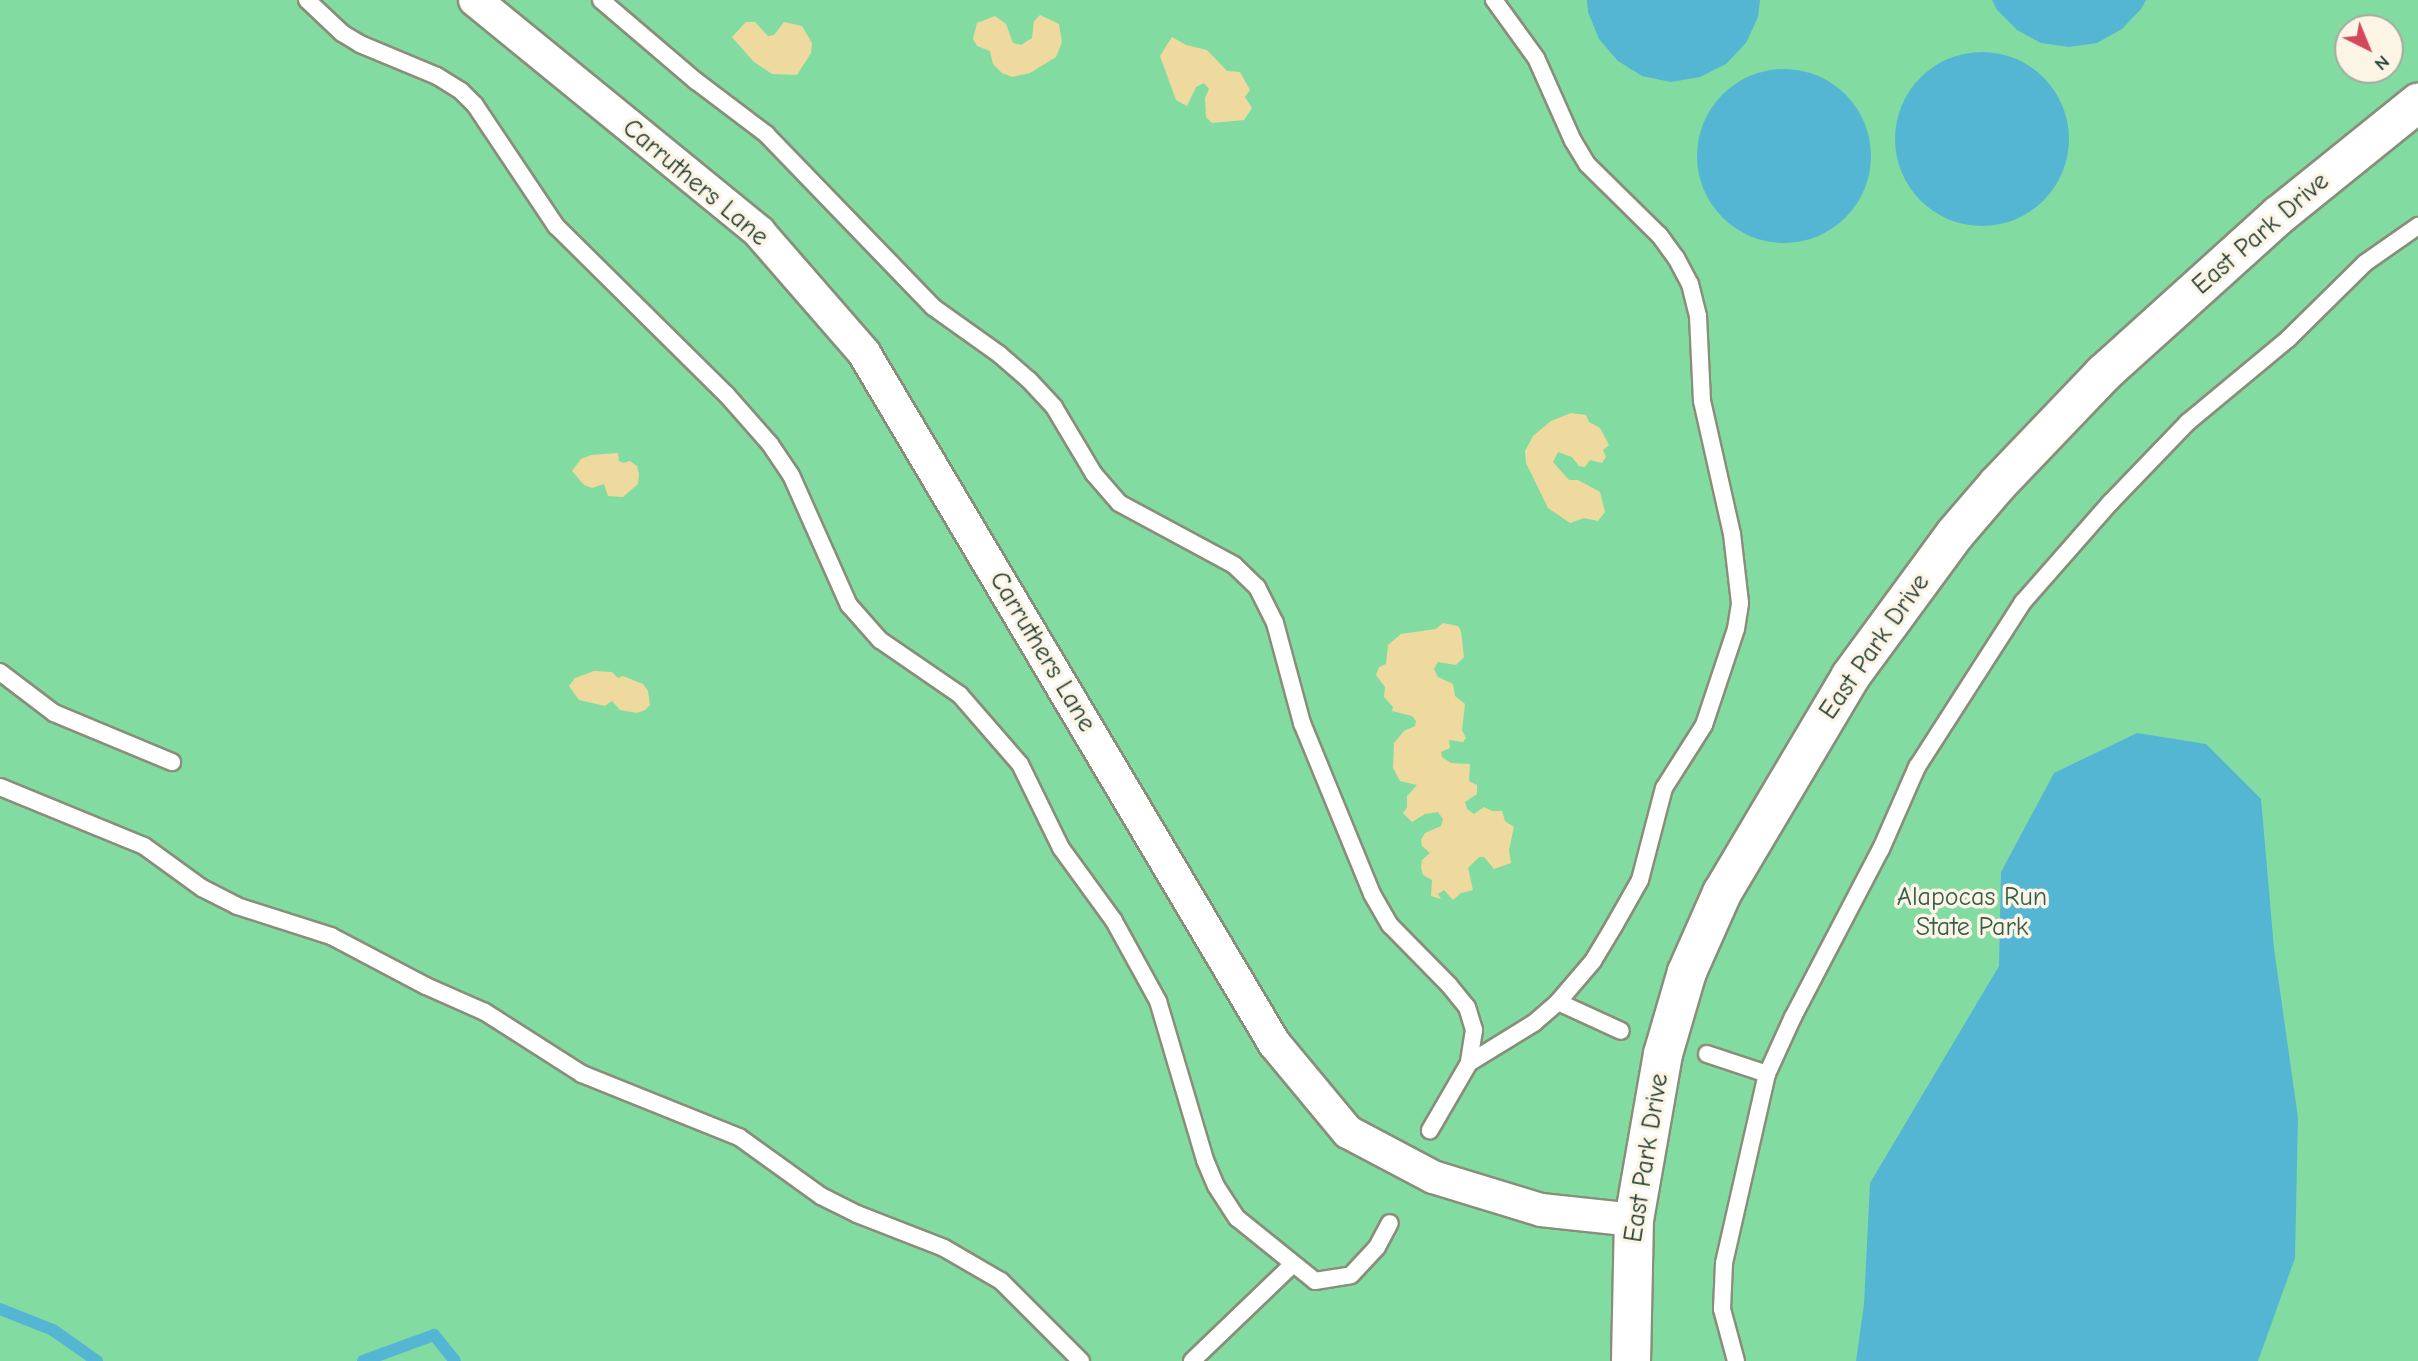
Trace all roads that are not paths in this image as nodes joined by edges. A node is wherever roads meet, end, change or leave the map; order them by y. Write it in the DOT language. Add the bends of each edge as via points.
graph roads {
  1 [pos="307,0"];
  2 [pos="475,0"];
  3 [pos="601,0"];
  4 [pos="1494,0"];
  5 [pos="2418,103"];
  6 [pos="2418,226"];
  7 [pos="0,672"];
  8 [pos="173,762"];
  9 [pos="0,787"];
  10 [pos="1558,1002"];
  11 [pos="1621,1031"];
  12 [pos="1707,1054"];
  13 [pos="1469,1063"];
  14 [pos="1767,1074"];
  15 [pos="1430,1130"];
  16 [pos="1634,1220"];
  17 [pos="1390,1223"];
  18 [pos="1293,1264"];
  19 [pos="1081,1361"];
  20 [pos="1192,1361"];
  21 [pos="1631,1361"];
  22 [pos="1736,1361"];
  1 -- 18 [label="lane" via="360,44 398,57 461,90 489,122 556,226 726,394 770,444 791,475 849,605 880,640 960,695 1020,764 1061,848 1114,921 1158,1001 1216,1186 1237,1218"];
  2 -- 16 [label="street, Carruthers Lane" via="759,232 864,353 1274,1043 1348,1132 1433,1177 1541,1210"];
  3 -- 13 [label="lane" via="766,134 933,307 1029,380 1054,407 1094,474 1119,503 1234,565 1257,587 1275,623 1302,723 1372,894 1390,925 1467,1007 1474,1030"];
  4 -- 10 [label="lane" via="1536,58 1587,164 1659,235 1690,284 1698,316 1702,401 1732,534 1740,603 1736,629 1704,725 1658,803 1656,827 1640,880 1593,961"];
  5 -- 16 [label="street, East Park Drive" via="2279,215 2104,373 1955,534 1850,677 1722,893 1688,972 1663,1054"];
  6 -- 14 [label="lane" via="2365,263 2288,339 2188,422 2023,602 1917,767 1881,849"];
  7 -- 8 [label="lane" via="54,713"];
  9 -- 19 [label="lane" via="144,846 236,906 331,936 485,1012 582,1074 739,1137 821,1196 944,1248 1001,1281"];
  10 -- 11 [label="lane"];
  10 -- 13 [label="lane" via="1534,1023"];
  12 -- 14 [label="lane"];
  13 -- 15 [label="lane"];
  14 -- 22 [label="lane" via="1724,1263 1722,1309"];
  16 -- 21 [label="street, East Park Drive"];
  17 -- 18 [label="lane" via="1377,1247 1351,1275 1315,1281"];
  18 -- 20 [label="lane"];
}
